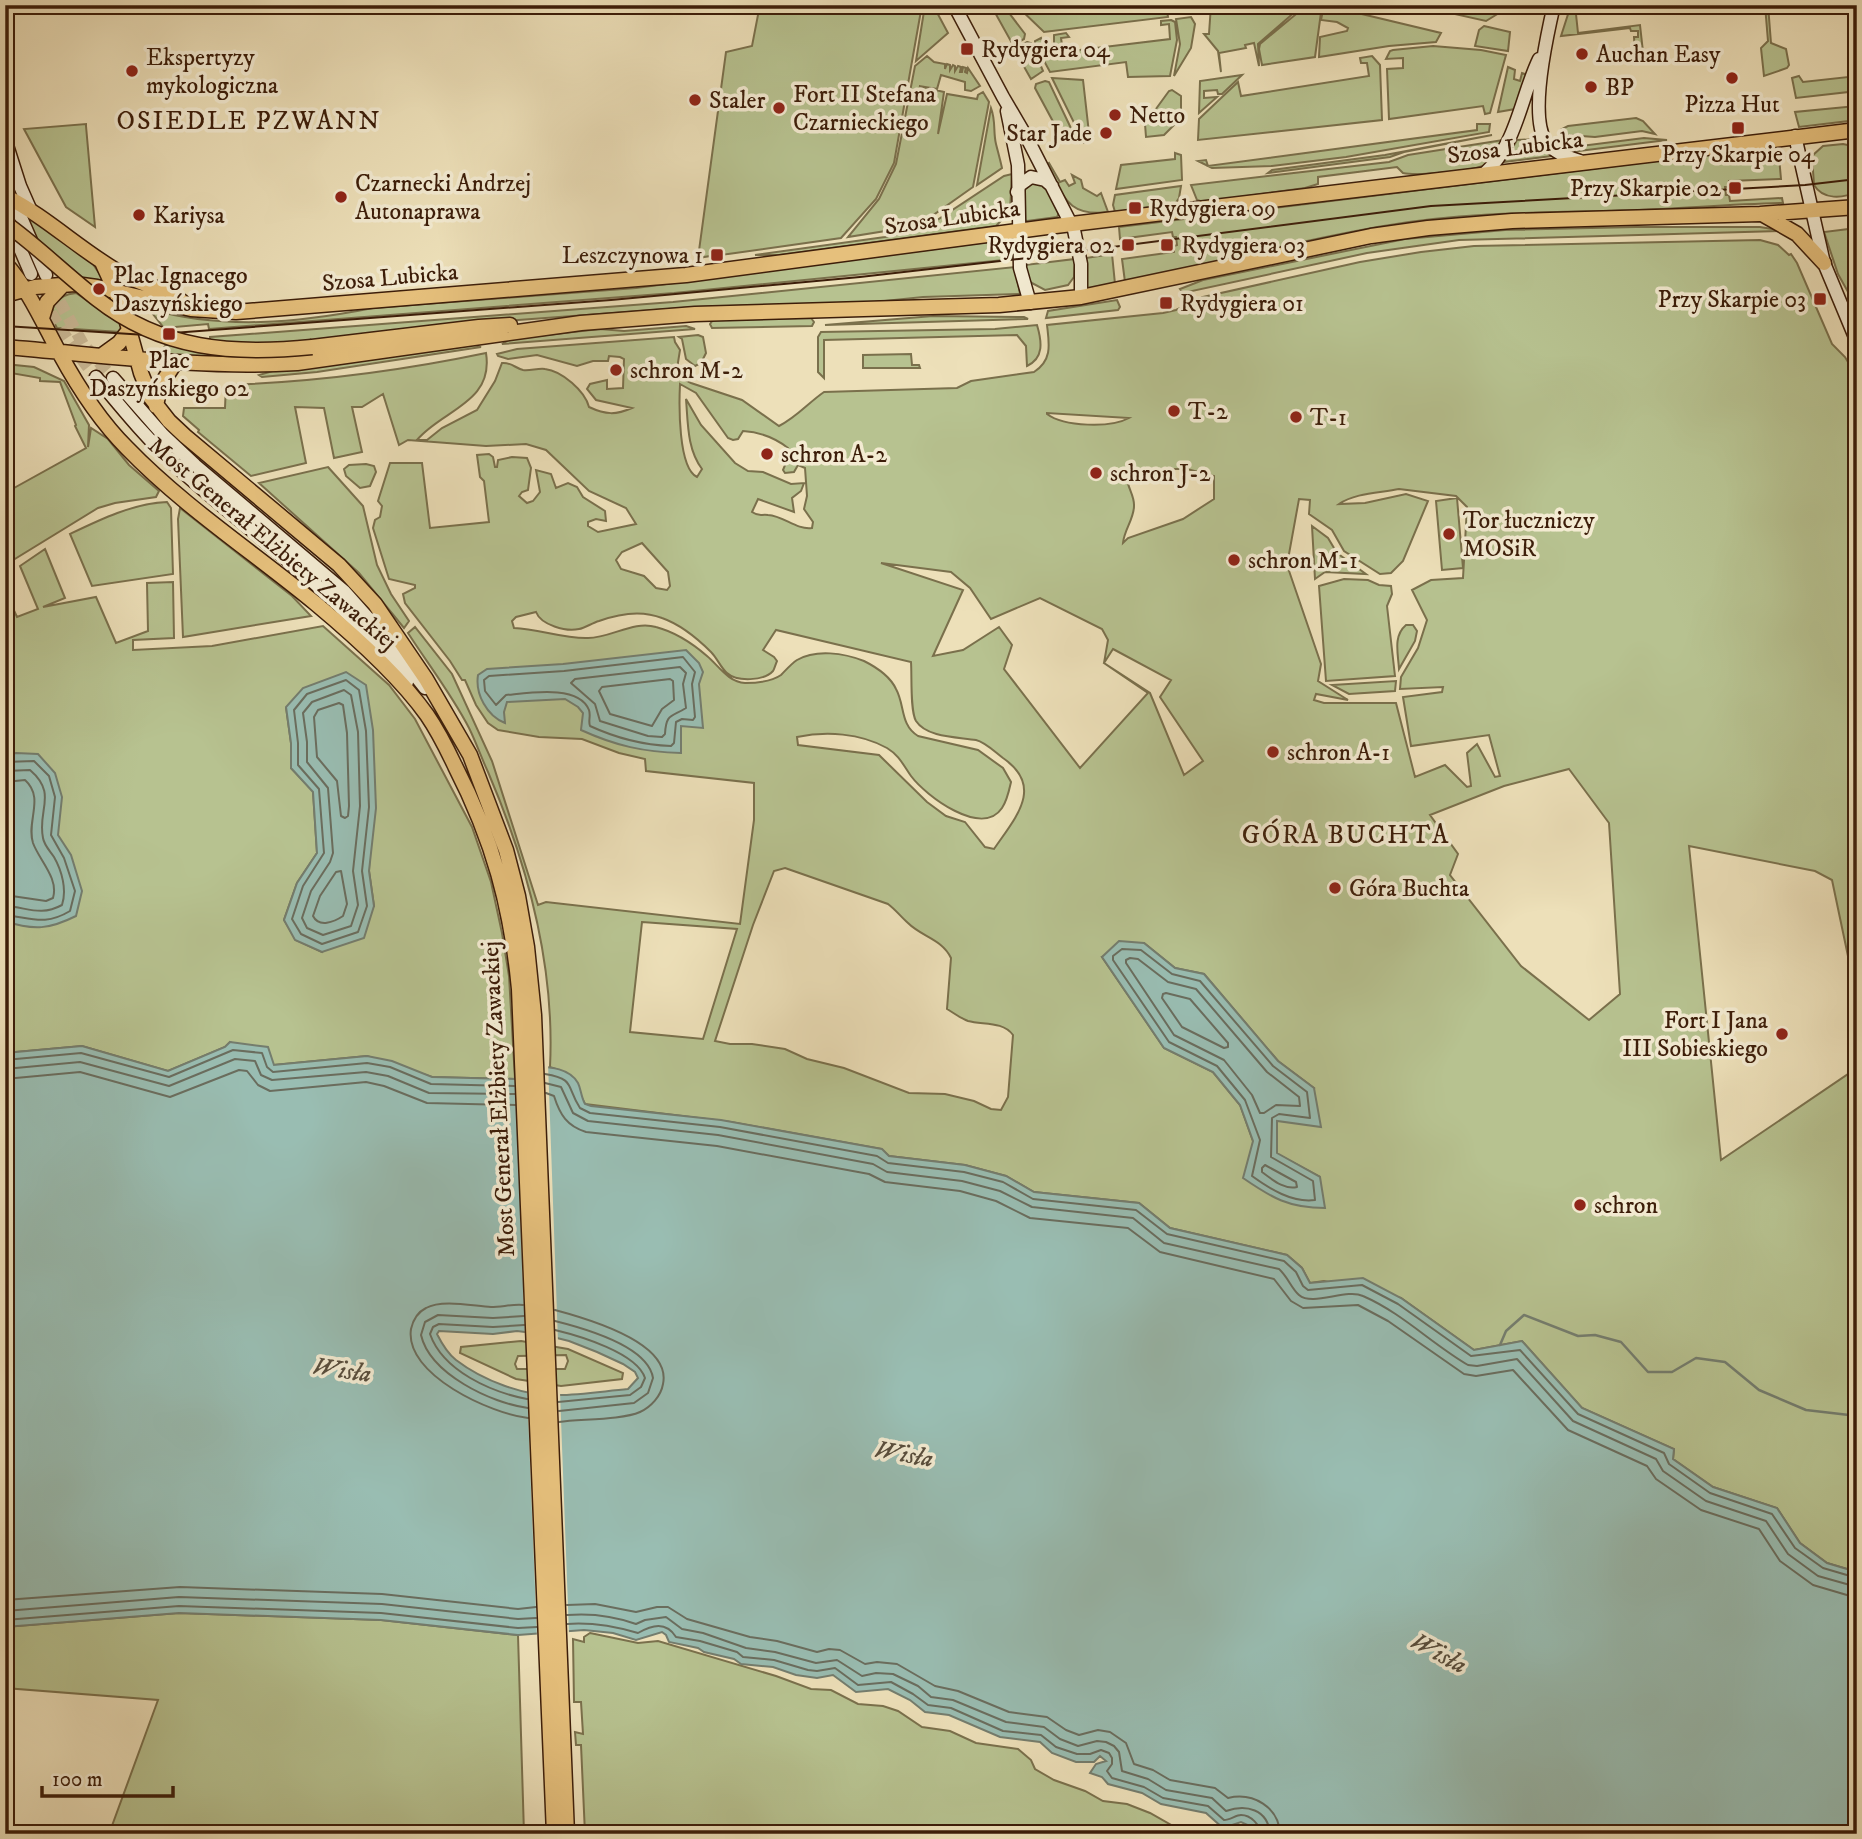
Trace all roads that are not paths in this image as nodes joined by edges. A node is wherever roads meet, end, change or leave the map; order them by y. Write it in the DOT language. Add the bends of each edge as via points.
graph roads {
  1 [pos="954,5"];
  2 [pos="1554,5"];
  3 [pos="1544,49"];
  4 [pos="1003,97"];
  5 [pos="1857,130"];
  6 [pos="1796,136"];
  7 [pos="5,139"];
  8 [pos="1580,161"];
  9 [pos="1485,173"];
  10 [pos="1054,187"];
  11 [pos="1017,193"];
  12 [pos="5,196"];
  13 [pos="1857,207"];
  14 [pos="1811,211"];
  15 [pos="18,213"];
  16 [pos="1760,214"];
  17 [pos="5,223"];
  18 [pos="1071,224"];
  19 [pos="1018,230"];
  20 [pos="102,262"];
  21 [pos="1824,263"];
  22 [pos="7,271"];
  23 [pos="31,274"];
  24 [pos="46,275"];
  25 [pos="64,284"];
  26 [pos="24,289"];
  27 [pos="116,291"];
  28 [pos="5,295"];
  29 [pos="1081,297"];
  30 [pos="1030,303"];
  31 [pos="191,309"];
  32 [pos="42,318"];
  33 [pos="581,323"];
  34 [pos="129,330"];
  35 [pos="1857,342"];
  36 [pos="5,347"];
  37 [pos="59,352"];
  38 [pos="101,356"];
  39 [pos="137,359"];
  40 [pos="175,363"];
  41 [pos="96,377"];
  42 [pos="113,378"];
  43 [pos="156,406"];
  44 [pos="191,470"];
  45 [pos="444,711"];
  46 [pos="427,715"];
  47 [pos="554,1834"];
  48 [pos="567,1834"];
  1 -- 4 [label="street"];
  2 -- 3 [label="street"];
  3 -- 8 [label="street" via="1540,96 1544,137 1558,153"];
  3 -- 9 [label="street" via="1508,139"];
  4 -- 10 [label="street"];
  4 -- 11 [label="street" via="1015,144"];
  5 -- 6 [label="main road, Szosa Lubicka"];
  6 -- 8 [label="main road, Szosa Lubicka"];
  6 -- 14 [label="street"];
  7 -- 15 [label="street" via="20,186"];
  8 -- 9 [label="main road, Szosa Lubicka"];
  9 -- 18 [label="main road, Szosa Lubicka"];
  10 -- 11 [label="street" via="1031,177"];
  10 -- 18 [label="street"];
  11 -- 19 [label="street"];
  12 -- 15 [label="main road"];
  13 -- 14 [label="main road"];
  14 -- 16 [label="main road"];
  14 -- 21 [label="street"];
  15 -- 20 [label="main road"];
  15 -- 23 [label="street"];
  15 -- 24 [label="street"];
  16 -- 21 [label="main road" via="1797,234"];
  16 -- 29 [label="main road" via="1428,228"];
  17 -- 33 [label="main road, bridge" via="98,300 159,334 192,345 273,351 479,327"];
  18 -- 19 [label="main road, Szosa Lubicka"];
  18 -- 29 [label="street" via="1081,264"];
  19 -- 30 [label="street" via="1020,268"];
  19 -- 31 [label="main road, Szosa Lubicka" via="652,278 243,312"];
  20 -- 27 [label="main road"];
  20 -- 31 [label="main road" via="173,295"];
  21 -- 35 [label="street"];
  22 -- 26 [label="main road"];
  25 -- 26 [label="main road"];
  25 -- 27 [label="main road"];
  25 -- 32 [label="main road" via="47,302"];
  26 -- 28 [label="main road"];
  26 -- 32 [label="main road"];
  27 -- 31 [label="main road, Szosa Lubicka"];
  27 -- 34 [label="main road"];
  29 -- 30 [label="main road"];
  30 -- 33 [label="main road" via="695,314"];
  32 -- 37 [label="main road"];
  33 -- 40 [label="main road" via="297,363"];
  34 -- 38 [label="main road"];
  34 -- 39 [label="main road"];
  36 -- 37 [label="main road"];
  37 -- 38 [label="main road"];
  37 -- 46 [label="main road, Most Generał Elżbiety Zawackiej" via="126,447 165,484 317,605 378,660"];
  38 -- 39 [label="main road"];
  39 -- 40 [label="main road"];
  39 -- 43 [label="main road"];
  40 -- 43 [label="main road" via="160,386"];
  41 -- 44 [label="street" via="125,414"];
  42 -- 44 [label="street"];
  43 -- 45 [label="main road, Most Generał Elżbiety Zawackiej" via="354,580 393,628"];
  44 -- 45 [label="street" via="344,591"];
  44 -- 46 [label="street" via="338,603 375,642"];
  45 -- 48 [label="main road, Most Generał Elżbiety Zawackiej" via="470,755 506,850 530,972"];
  46 -- 47 [label="main road, Most Generał Elżbiety Zawackiej" via="489,839 515,956"];
}
